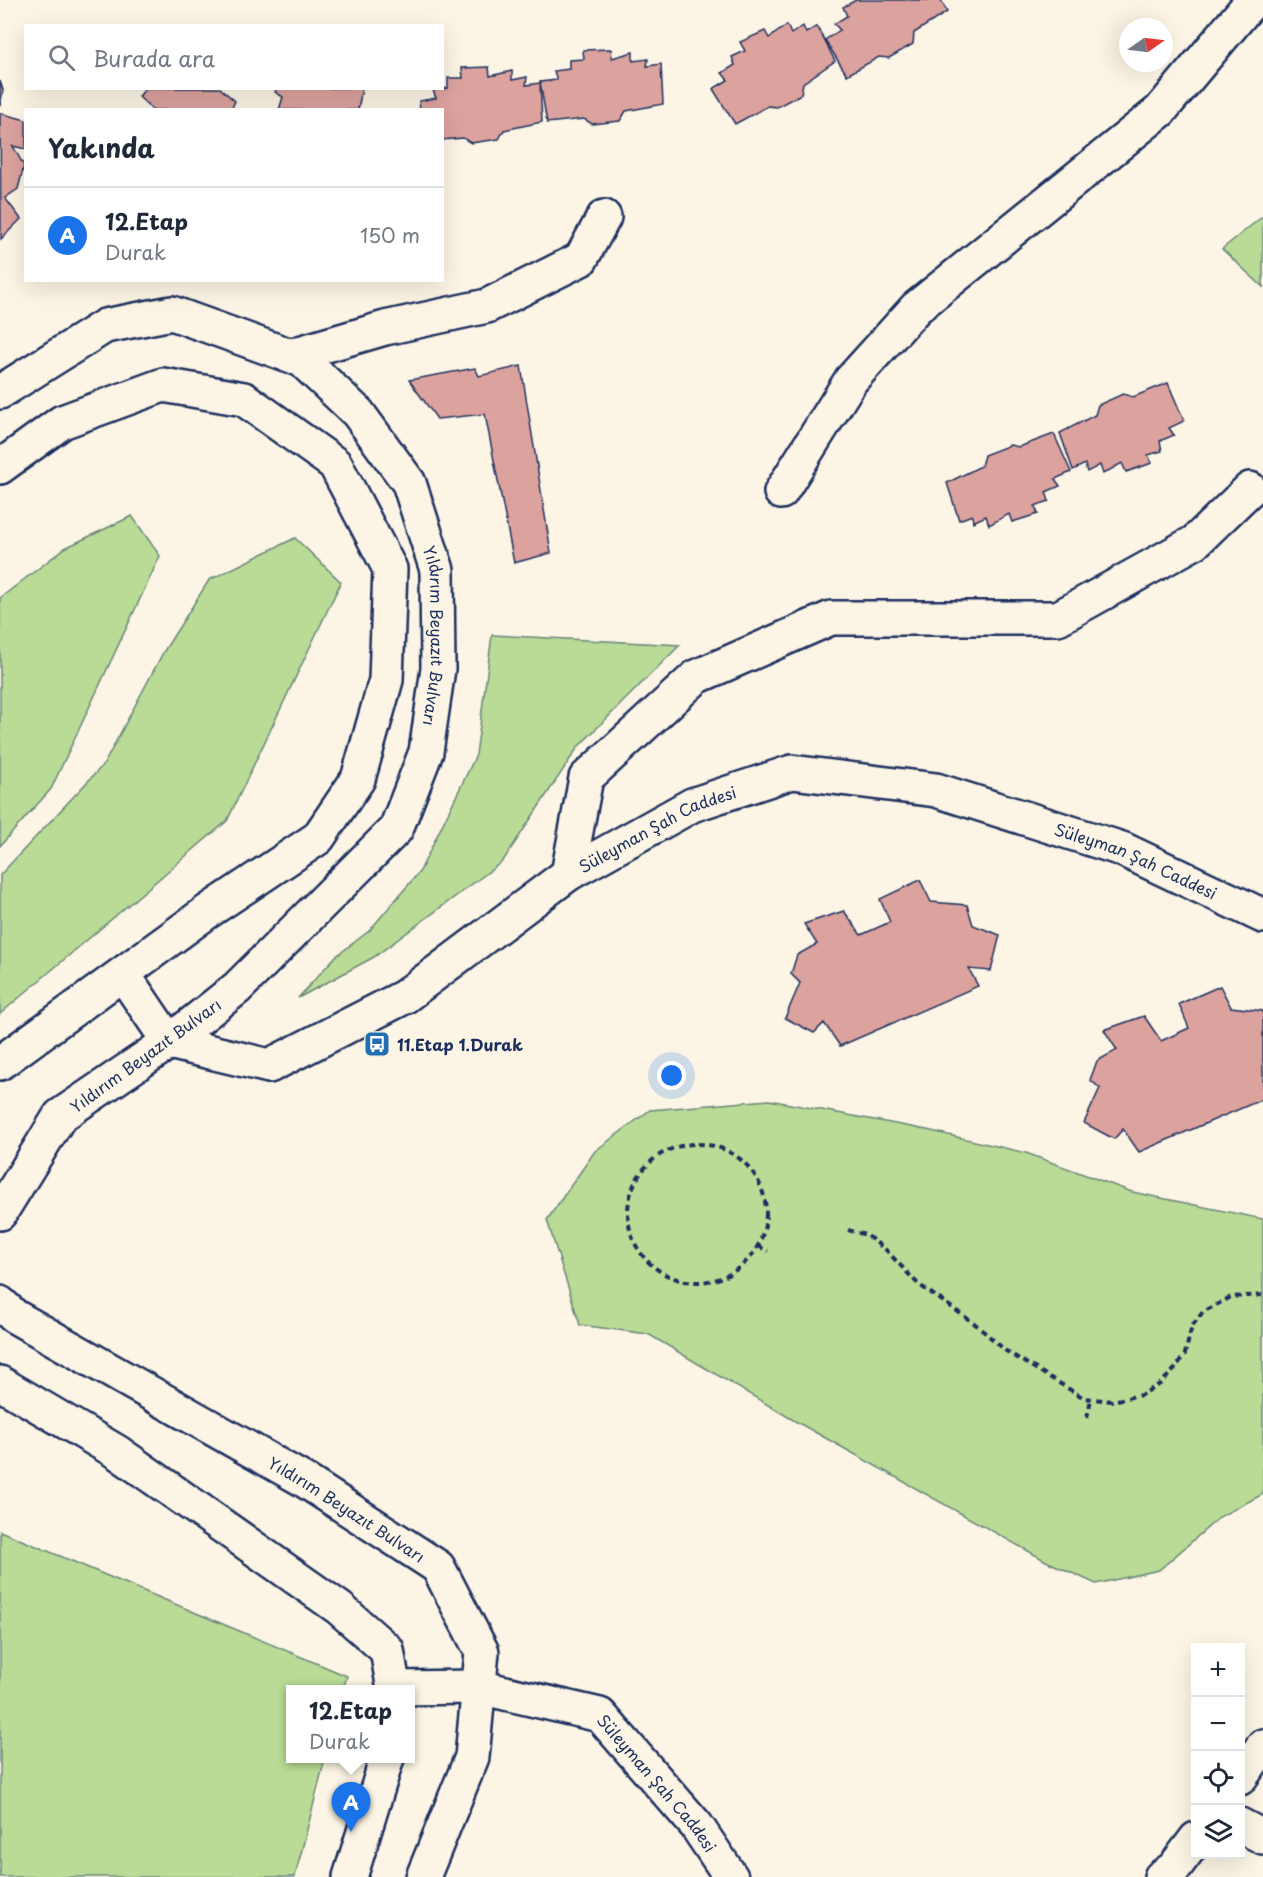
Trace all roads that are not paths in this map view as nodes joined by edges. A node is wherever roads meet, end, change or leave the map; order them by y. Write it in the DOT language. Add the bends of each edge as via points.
graph roads {
  1 [pos="1253,0"];
  2 [pos="604,217"];
  3 [pos="289,356"];
  4 [pos="0,392"];
  5 [pos="0,467"];
  6 [pos="1250,489"];
  7 [pos="781,492"];
  8 [pos="568,874"];
  9 [pos="1263,916"];
  10 [pos="123,974"];
  11 [pos="170,1042"];
  12 [pos="0,1063"];
  13 [pos="0,1213"];
  14 [pos="0,1303"];
  15 [pos="0,1383"];
  16 [pos="393,1685"];
  17 [pos="479,1687"];
  18 [pos="415,1689"];
  19 [pos="1263,1746"];
  20 [pos="385,1763"];
  21 [pos="1245,1771"];
  22 [pos="1245,1828"];
  23 [pos="1263,1837"];
  24 [pos="1191,1846"];
  25 [pos="350,1877"];
  26 [pos="423,1877"];
  27 [pos="731,1877"];
  28 [pos="1161,1877"];
  1 -- 7 [label="street" via="1160,111 916,308 851,380"];
  2 -- 3 [label="street" via="581,259 487,306 385,328"];
  3 -- 4 [label="street, Yıldırım Beyazıt Bulvarı" via="172,313 105,326"];
  3 -- 11 [label="street, Yıldırım Beyazıt Bulvarı" via="302,360 358,413 409,483 437,570 438,669 426,752 396,829 237,988"];
  5 -- 10 [label="street" via="62,422 163,385 244,399 335,464 390,569 386,680 358,779 318,838"];
  6 -- 8 [label="street" via="1195,542 1058,618 831,618 696,677 586,778"];
  8 -- 9 [label="street, Süleyman Şah Caddesi" via="692,805 792,772 936,790 1122,849"];
  8 -- 11 [label="street, Süleyman Şah Caddesi" via="404,997 269,1066"];
  10 -- 11 [label="street"];
  10 -- 12 [label="street"];
  11 -- 13 [label="street, Yıldırım Beyazıt Bulvarı" via="60,1116"];
  14 -- 17 [label="street, Yıldırım Beyazıt Bulvarı" via="14,1316 304,1480 438,1567 482,1652"];
  15 -- 16 [label="street" via="117,1452 339,1608 387,1650"];
  17 -- 18 [label="street, Süleyman Şah Caddesi"];
  17 -- 26 [label="street, Yıldırım Beyazıt Bulvarı" via="472,1757"];
  17 -- 27 [label="street, Süleyman Şah Caddesi" via="600,1715 696,1825"];
  19 -- 21 [label="street"];
  20 -- 25 [label="street"];
  22 -- 23 [label="street"];
  24 -- 28 [label="street" via="1174,1868"];
}
